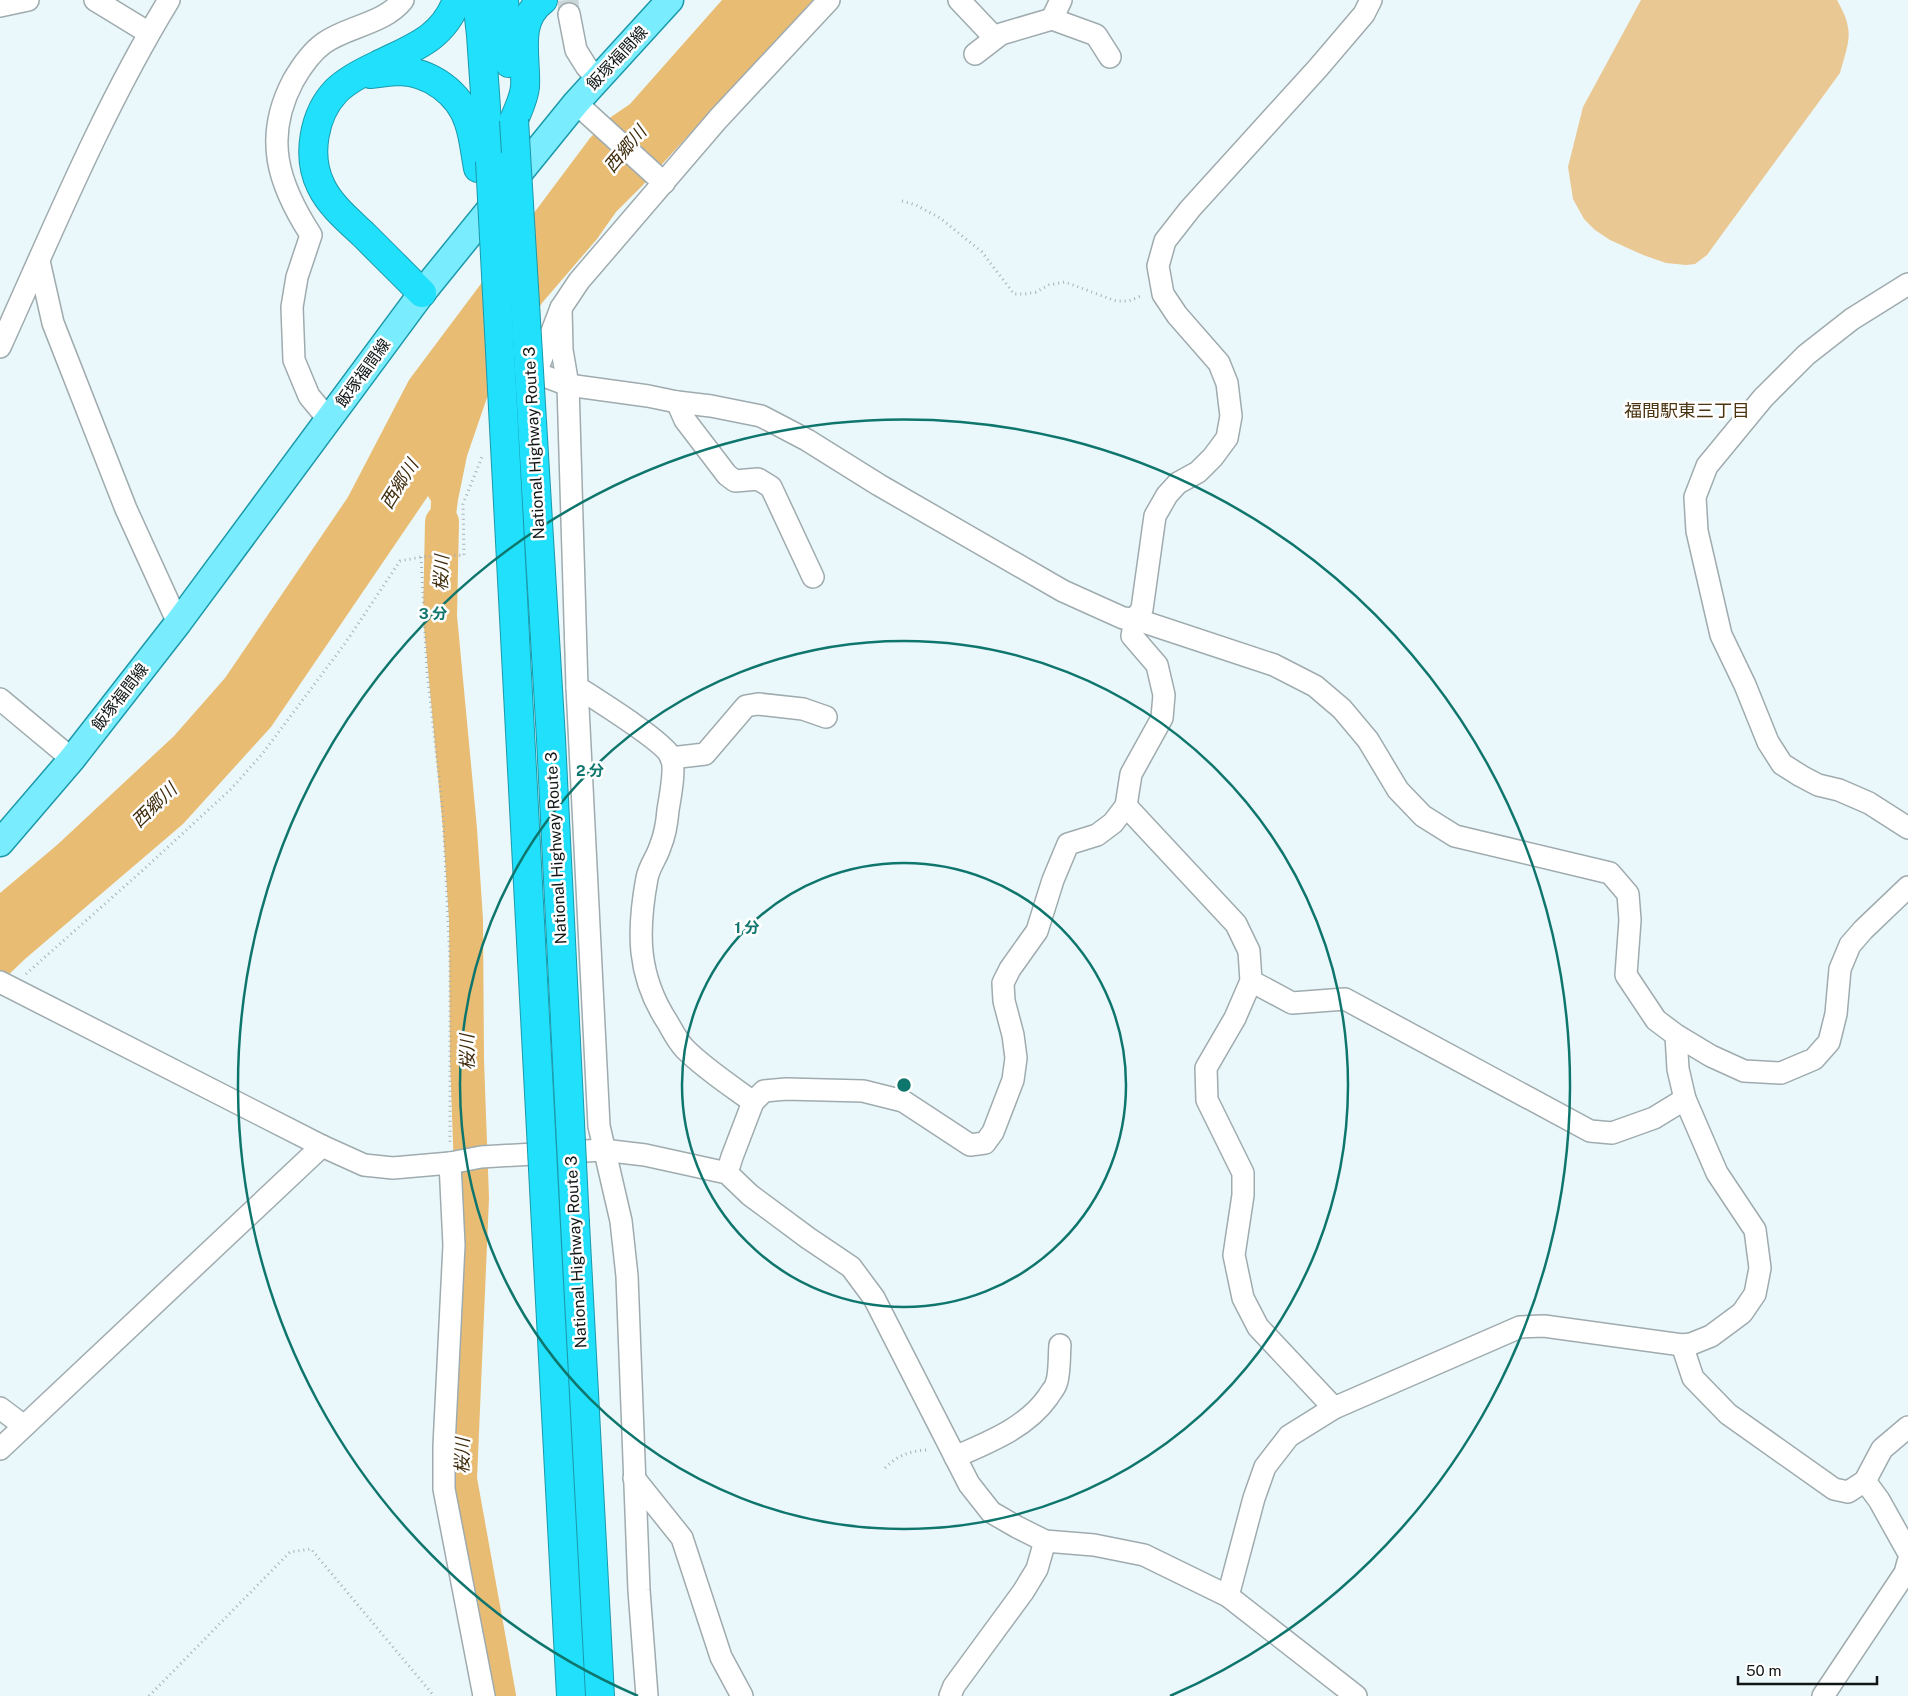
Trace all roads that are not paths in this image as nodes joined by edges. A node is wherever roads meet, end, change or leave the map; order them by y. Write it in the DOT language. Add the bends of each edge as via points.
graph roads {
  1 [pos="28,0"];
  2 [pos="95,0"];
  3 [pos="169,0"];
  4 [pos="403,0"];
  5 [pos="457,0"];
  6 [pos="477,0"];
  7 [pos="504,0"];
  8 [pos="543,0"];
  9 [pos="670,0"];
  10 [pos="829,0"];
  11 [pos="959,0"];
  12 [pos="1061,0"];
  13 [pos="1371,0"];
  14 [pos="0,6"];
  15 [pos="569,14"];
  16 [pos="1052,19"];
  17 [pos="149,33"];
  18 [pos="995,38"];
  19 [pos="975,54"];
  20 [pos="1110,57"];
  21 [pos="358,76"];
  22 [pos="597,79"];
  23 [pos="576,103"];
  24 [pos="514,120"];
  25 [pos="484,165"];
  26 [pos="664,183"];
  27 [pos="39,261"];
  28 [pos="1908,284"];
  29 [pos="422,293"];
  30 [pos="561,308"];
  31 [pos="0,347"];
  32 [pos="536,373"];
  33 [pos="568,385"];
  34 [pos="678,402"];
  35 [pos="329,420"];
  36 [pos="495,430"];
  37 [pos="813,577"];
  38 [pos="1135,619"];
  39 [pos="178,623"];
  40 [pos="578,687"];
  41 [pos="0,699"];
  42 [pos="826,717"];
  43 [pos="72,758"];
  44 [pos="671,758"];
  45 [pos="1126,806"];
  46 [pos="1908,828"];
  47 [pos="0,843"];
  48 [pos="1908,888"];
  49 [pos="1251,981"];
  50 [pos="5,989"];
  51 [pos="1676,1035"];
  52 [pos="1685,1098"];
  53 [pos="753,1102"];
  54 [pos="322,1146"];
  55 [pos="603,1150"];
  56 [pos="455,1162"];
  57 [pos="727,1173"];
  58 [pos="1060,1345"];
  59 [pos="1682,1345"];
  60 [pos="0,1408"];
  61 [pos="1334,1408"];
  62 [pos="24,1426"];
  63 [pos="1908,1427"];
  64 [pos="0,1449"];
  65 [pos="954,1454"];
  66 [pos="634,1478"];
  67 [pos="1865,1481"];
  68 [pos="1046,1541"];
  69 [pos="1908,1552"];
  70 [pos="1908,1562"];
  71 [pos="1228,1596"];
  72 [pos="484,1696"];
  73 [pos="571,1696"];
  74 [pos="600,1696"];
  75 [pos="647,1696"];
  76 [pos="742,1696"];
  77 [pos="950,1696"];
  78 [pos="1356,1696"];
  79 [pos="1823,1696"];
  1 -- 14 [label="street"];
  2 -- 17 [label="street"];
  3 -- 17 [label="street"];
  4 -- 35 [label="street" via="397,8 337,35 310,55 297,73 280,109 276,132 281,172 286,189 311,235 297,277 292,307 294,360 309,396"];
  5 -- 21 [label="highway" via="453,12 438,30 418,46"];
  6 -- 25 [label="highway" via="481,35"];
  7 -- 24 [label="highway, National Highway Route 3"];
  8 -- 24 [label="highway" via="525,24 525,88"];
  9 -- 22 [label="main road, 飯塚福間線"];
  10 -- 26 [label="street" via="718,119"];
  11 -- 18 [label="street"];
  12 -- 16 [label="street"];
  13 -- 38 [label="street" via="1364,14 1318,68 1165,241 1158,266 1163,294 1219,363 1227,383 1231,416 1227,438 1213,457 1198,472 1178,483 1155,516 1142,609"];
  15 -- 22 [label="street" via="576,50"];
  16 -- 18 [label="street"];
  16 -- 20 [label="street" via="1096,35"];
  17 -- 27 [label="street" via="91,145"];
  18 -- 19 [label="street"];
  21 -- 25 [label="highway" via="400,71 418,74 438,83 462,106"];
  21 -- 29 [label="highway" via="337,90 322,110 313,156 316,173 333,204"];
  22 -- 23 [label="main road, 飯塚福間線"];
  23 -- 26 [label="street"];
  23 -- 29 [label="main road, 飯塚福間線"];
  24 -- 74 [label="highway, National Highway Route 3, bridge" via="551,739"];
  25 -- 73 [label="highway, National Highway Route 3, bridge" via="480,223 490,372 507,493"];
  26 -- 30 [label="street" via="579,281"];
  27 -- 31 [label="street"];
  27 -- 39 [label="street" via="53,323 126,509"];
  28 -- 46 [label="street" via="1806,355 1763,398 1707,466 1695,497 1697,531 1721,634 1768,742 1782,764 1818,784 1869,802"];
  29 -- 35 [label="main road, 飯塚福間線"];
  30 -- 32 [label="street"];
  30 -- 33 [label="street" via="562,350"];
  32 -- 33 [label="street"];
  32 -- 36 [label="street" via="516,389"];
  33 -- 34 [label="street"];
  33 -- 40 [label="street"];
  34 -- 37 [label="street" via="685,420 727,475 735,481 758,479 771,488"];
  34 -- 38 [label="street" via="761,416 808,440 1063,591 1123,618"];
  35 -- 39 [label="main road, 飯塚福間線"];
  38 -- 45 [label="street" via="1132,636 1157,665 1164,695 1162,718 1131,774"];
  38 -- 51 [label="street" via="1274,665 1316,686 1342,708 1368,740 1398,790 1423,816 1455,836 1610,873 1628,894 1630,920 1626,975 1656,1020"];
  39 -- 43 [label="main road, 飯塚福間線"];
  40 -- 44 [label="street" via="641,731"];
  40 -- 55 [label="street" via="599,1126"];
  41 -- 43 [label="street"];
  42 -- 44 [label="street" via="794,708 746,706 705,754"];
  43 -- 47 [label="main road, 飯塚福間線"];
  44 -- 53 [label="street" via="672,780 666,826 647,876 641,919 641,956 648,986 660,1012 683,1047"];
  45 -- 49 [label="street" via="1236,924 1249,951"];
  45 -- 53 [label="street" via="1113,823 1097,834 1068,844 1037,931 1003,983 1016,1058 1014,1080 993,1132 985,1143 970,1144 903,1101 863,1091 764,1091"];
  48 -- 51 [label="street" via="1850,945 1840,969 1836,1014 1829,1042 1814,1059 1781,1073 1744,1072"];
  49 -- 52 [label="street" via="1292,1003 1344,999 1590,1132 1612,1133 1654,1118"];
  49 -- 61 [label="street" via="1235,1018 1206,1068 1207,1100 1243,1173 1234,1255 1243,1298 1258,1327"];
  50 -- 54 [label="street"];
  51 -- 52 [label="street" via="1678,1069"];
  52 -- 59 [label="street" via="1717,1173 1755,1230 1760,1268 1755,1294 1742,1313 1711,1336"];
  53 -- 57 [label="street"];
  54 -- 56 [label="street" via="364,1165 392,1168"];
  54 -- 62 [label="street"];
  55 -- 56 [label="street" via="481,1157"];
  55 -- 57 [label="street"];
  55 -- 66 [label="street" via="621,1221 627,1276"];
  56 -- 72 [label="street" via="444,1489"];
  57 -- 65 [label="street" via="750,1195 852,1268 874,1298"];
  58 -- 65 [label="street" via="1057,1384 1029,1418 993,1440"];
  59 -- 61 [label="street" via="1544,1326 1520,1327"];
  59 -- 67 [label="street" via="1693,1378 1728,1414 1834,1489 1848,1492"];
  60 -- 62 [label="street"];
  61 -- 71 [label="street" via="1289,1436 1265,1467"];
  62 -- 64 [label="street"];
  63 -- 67 [label="street" via="1882,1449"];
  65 -- 68 [label="street" via="969,1484 991,1512"];
  66 -- 75 [label="street"];
  66 -- 76 [label="street" via="682,1538 721,1657"];
  67 -- 69 [label="street"];
  68 -- 71 [label="street" via="1094,1545 1144,1555"];
  68 -- 77 [label="street" via="1037,1569 1023,1592"];
  70 -- 79 [label="street" via="1905,1573"];
  71 -- 78 [label="street"];
}
